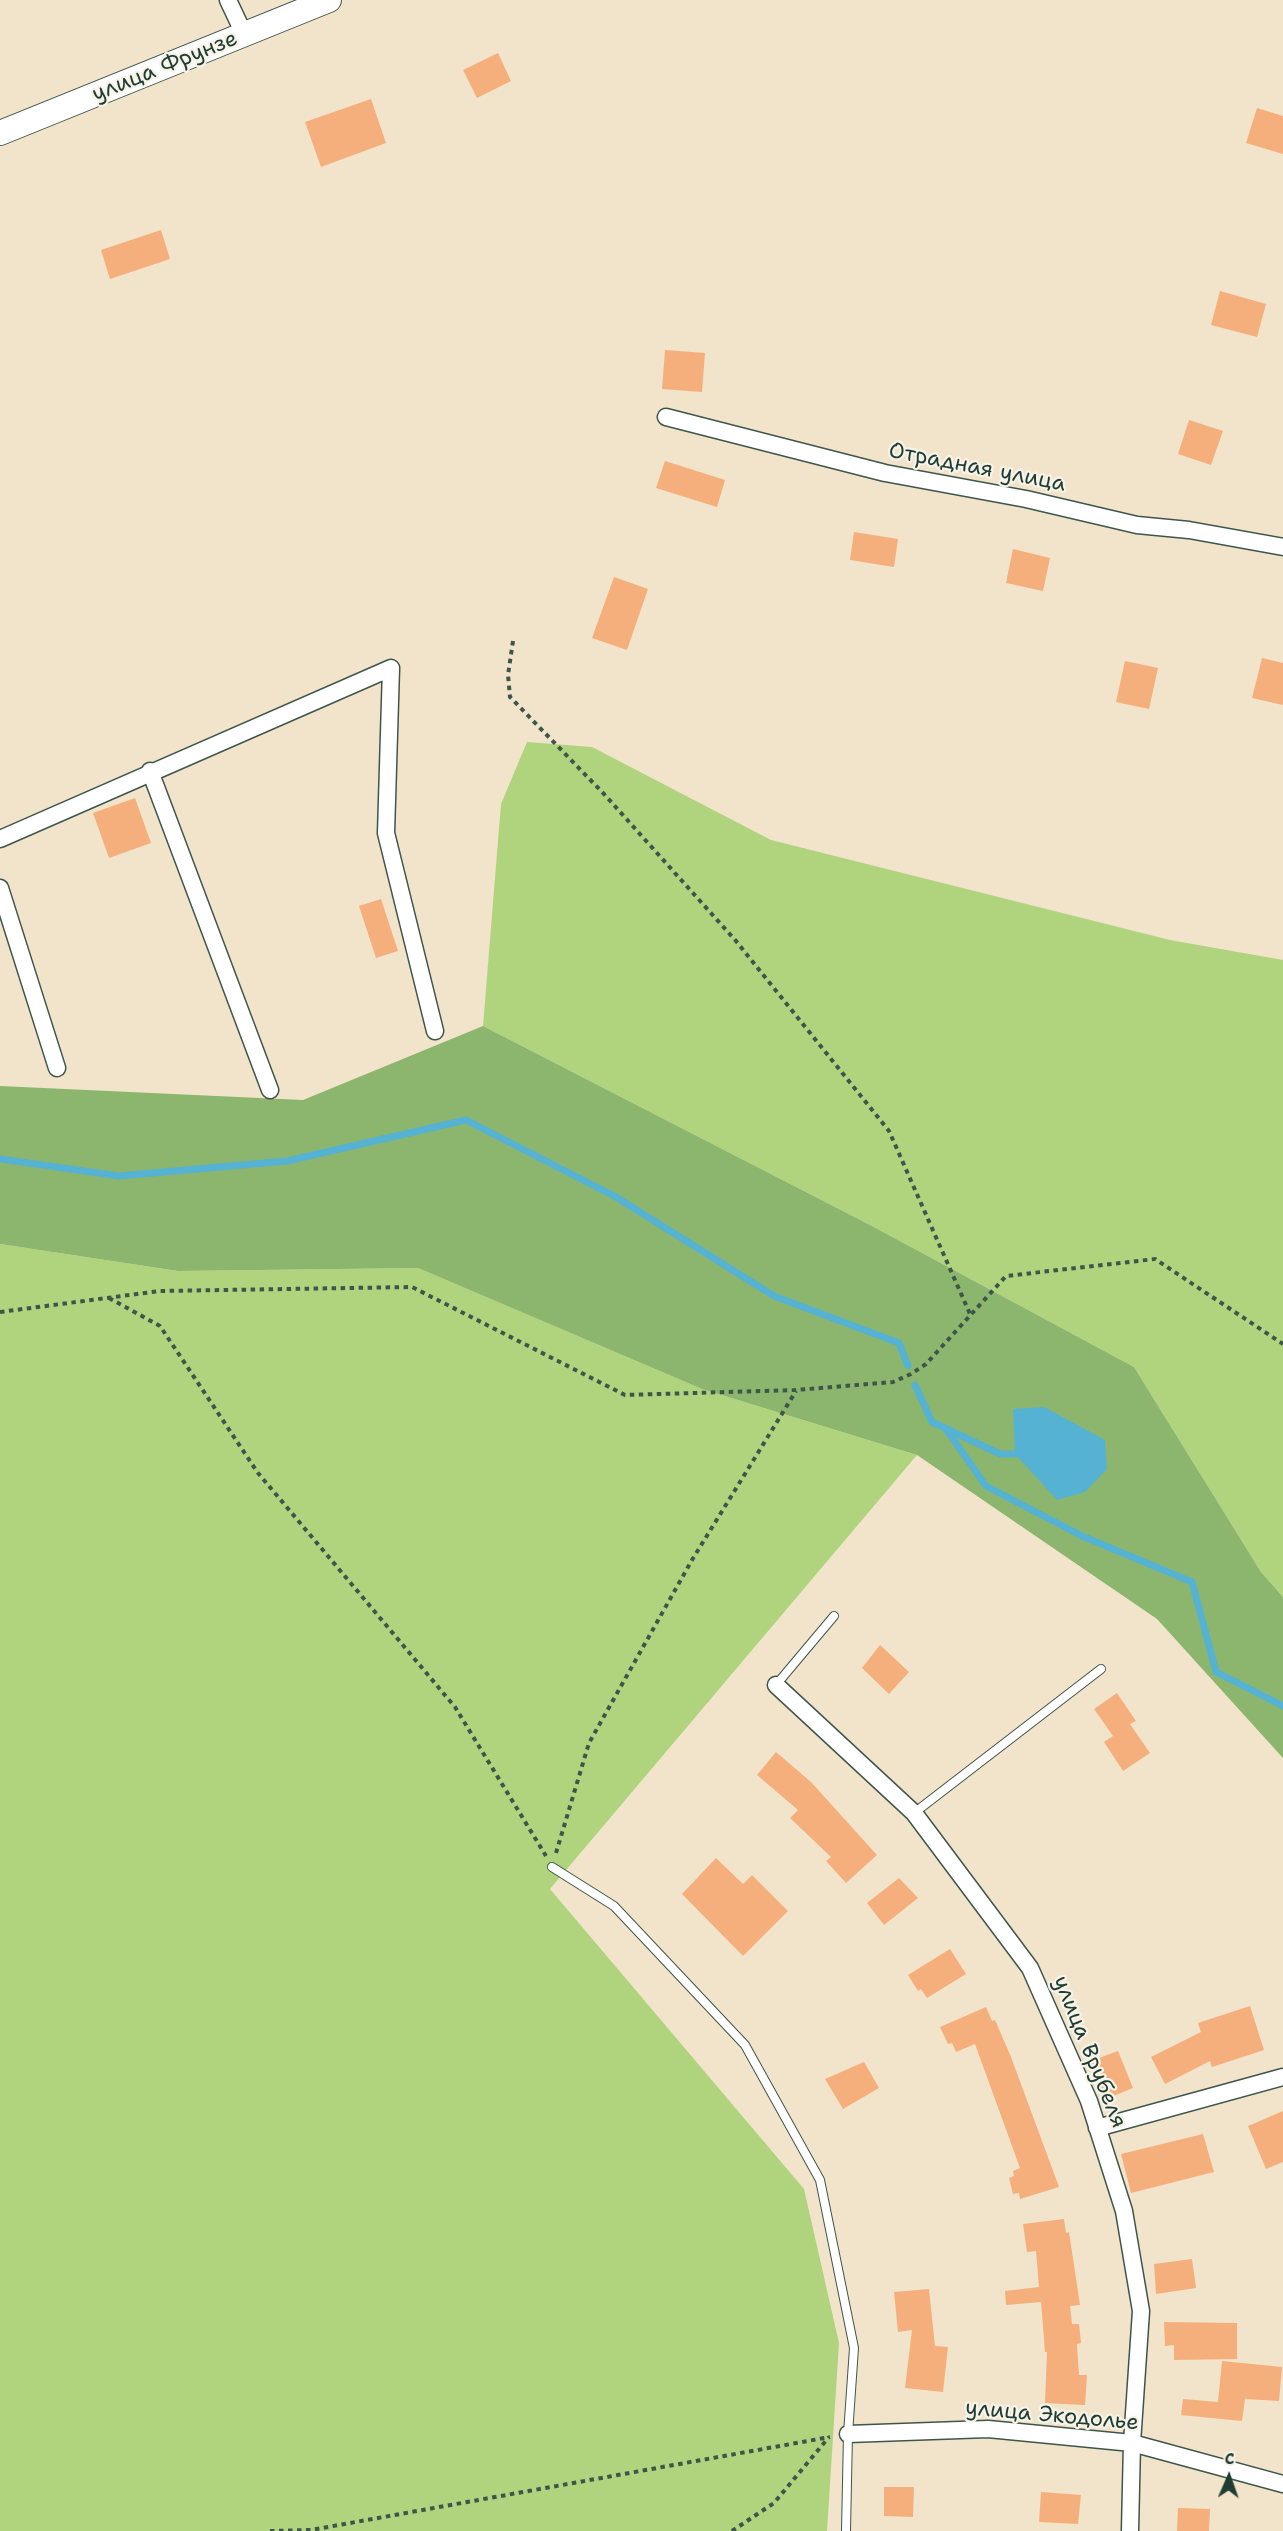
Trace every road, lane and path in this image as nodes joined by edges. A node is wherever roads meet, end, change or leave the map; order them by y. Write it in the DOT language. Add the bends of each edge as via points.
graph roads {
  1 [pos="228,0"];
  2 [pos="329,0"];
  3 [pos="244,34"];
  4 [pos="0,133"];
  5 [pos="666,417"];
  6 [pos="1283,547"];
  7 [pos="513,641"];
  8 [pos="150,771"];
  9 [pos="0,839"];
  10 [pos="0,888"];
  11 [pos="435,1031"];
  12 [pos="57,1068"];
  13 [pos="270,1090"];
  14 [pos="108,1298"];
  15 [pos="0,1312"];
  16 [pos="970,1314"];
  17 [pos="1283,1344"];
  18 [pos="796,1390"];
  19 [pos="834,1616"];
  20 [pos="1101,1669"];
  21 [pos="776,1685"];
  22 [pos="914,1813"];
  23 [pos="552,1867"];
  24 [pos="1283,2077"];
  25 [pos="1097,2128"];
  26 [pos="848,2434"];
  27 [pos="829,2437"];
  28 [pos="1132,2442"];
  29 [pos="1283,2484"];
  30 [pos="270,2531"];
  31 [pos="732,2531"];
  32 [pos="846,2531"];
  33 [pos="1130,2531"];
  1 -- 3 [label="street"];
  2 -- 3 [label="street, улица Фрунзе"];
  3 -- 4 [label="street, улица Фрунзе"];
  5 -- 6 [label="street, Отрадная улица" via="885,473 1026,499 1137,525"];
  7 -- 16 [label="path" via="508,675 510,697 604,794 736,941 889,1131"];
  8 -- 9 [label="street"];
  8 -- 11 [label="street" via="391,668 386,833"];
  8 -- 13 [label="street"];
  10 -- 12 [label="street"];
  14 -- 15 [label="path"];
  14 -- 18 [label="path" via="160,1291 412,1287 625,1395"];
  14 -- 23 [label="path" via="160,1326 258,1473 455,1707"];
  16 -- 17 [label="path" via="1006,1276 1155,1259"];
  16 -- 18 [label="path" via="926,1364 893,1382"];
  18 -- 23 [label="path" via="692,1560 589,1743"];
  19 -- 21 [label="lane"];
  20 -- 22 [label="lane"];
  21 -- 22 [label="street, улица Врубеля"];
  22 -- 25 [label="street, улица Врубеля" via="1030,1968"];
  23 -- 26 [label="lane" via="614,1906 745,2045 820,2180 854,2348"];
  24 -- 25 [label="street"];
  25 -- 28 [label="street, улица Врубеля" via="1124,2211 1141,2311"];
  26 -- 27 [label="path"];
  26 -- 28 [label="street, улица Экодолье" via="988,2429"];
  26 -- 32 [label="lane"];
  27 -- 30 [label="path" via="311,2530"];
  27 -- 31 [label="path" via="774,2503"];
  28 -- 29 [label="street, улица Экодолье"];
  28 -- 33 [label="street, улица Врубеля"];
}
